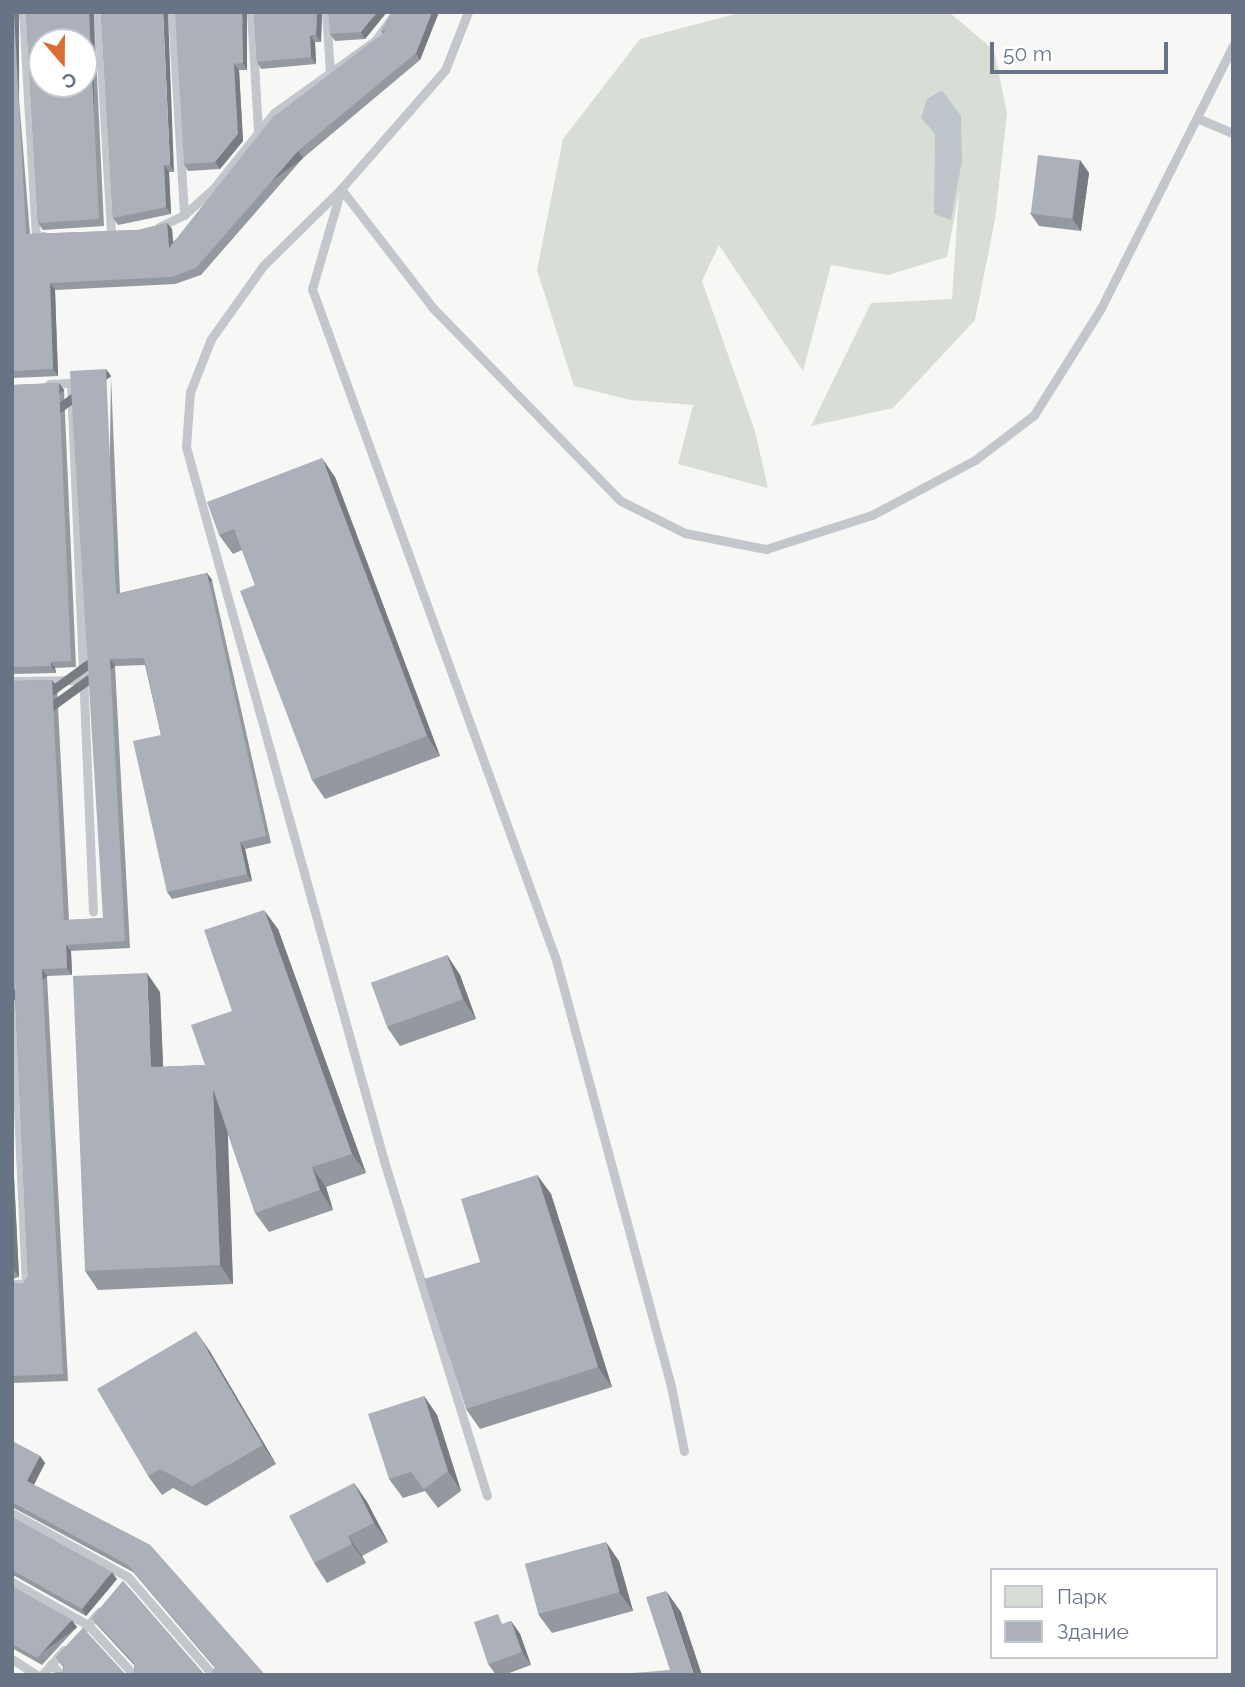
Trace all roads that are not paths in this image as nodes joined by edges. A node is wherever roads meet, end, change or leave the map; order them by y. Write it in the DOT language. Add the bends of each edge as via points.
graph roads {
  1 [pos="23,12"];
  2 [pos="98,12"];
  3 [pos="172,12"];
  4 [pos="251,12"];
  5 [pos="326,12"];
  6 [pos="396,12"];
  7 [pos="468,12"];
  8 [pos="1233,46"];
  9 [pos="330,72"];
  10 [pos="1197,118"];
  11 [pos="258,130"];
  12 [pos="1233,133"];
  13 [pos="341,189"];
  14 [pos="184,215"];
  15 [pos="142,230"];
  16 [pos="111,231"];
  17 [pos="121,231"];
  18 [pos="98,232"];
  19 [pos="61,235"];
  20 [pos="36,384"];
  21 [pos="83,680"];
  22 [pos="12,681"];
  23 [pos="93,912"];
  24 [pos="12,977"];
  25 [pos="12,1284"];
  26 [pos="684,1451"];
  27 [pos="487,1494"];
  28 [pos="12,1513"];
  29 [pos="128,1577"];
  30 [pos="12,1582"];
  31 [pos="120,1587"];
  32 [pos="104,1606"];
  33 [pos="88,1625"];
  34 [pos="79,1634"];
  35 [pos="70,1644"];
  36 [pos="12,1659"];
  37 [pos="51,1664"];
  38 [pos="40,1675"];
  39 [pos="62,1675"];
  40 [pos="134,1675"];
  41 [pos="213,1675"];
  1 -- 19 [label="lane" via="36,237"];
  2 -- 16 [label="lane"];
  3 -- 14 [label="lane"];
  4 -- 11 [label="lane"];
  5 -- 9 [label="lane"];
  6 -- 9 [label="lane" via="375,41"];
  7 -- 13 [label="lane" via="445,70"];
  8 -- 10 [label="lane"];
  9 -- 11 [label="lane"];
  10 -- 12 [label="lane"];
  10 -- 13 [label="lane" via="1101,308 1034,415 975,460 872,514 766,549 684,533 621,501 433,308"];
  11 -- 14 [label="lane" via="213,189"];
  13 -- 26 [label="lane" via="312,289 555,957 671,1386"];
  13 -- 27 [label="lane" via="263,265 211,339 190,392 186,447 384,1161"];
  14 -- 15 [label="lane" via="164,226"];
  16 -- 17 [label="lane"];
  16 -- 18 [label="lane"];
  20 -- 21 [label="lane" via="71,383"];
  21 -- 22 [label="lane"];
  21 -- 23 [label="lane"];
  24 -- 25 [label="lane" via="26,1284"];
  28 -- 29 [label="lane"];
  29 -- 31 [label="lane"];
  29 -- 41 [label="lane"];
  30 -- 33 [label="lane"];
  32 -- 33 [label="lane"];
  33 -- 34 [label="lane"];
  33 -- 40 [label="lane"];
  35 -- 37 [label="lane"];
  36 -- 38 [label="lane"];
  37 -- 38 [label="lane"];
  37 -- 39 [label="lane"];
}
